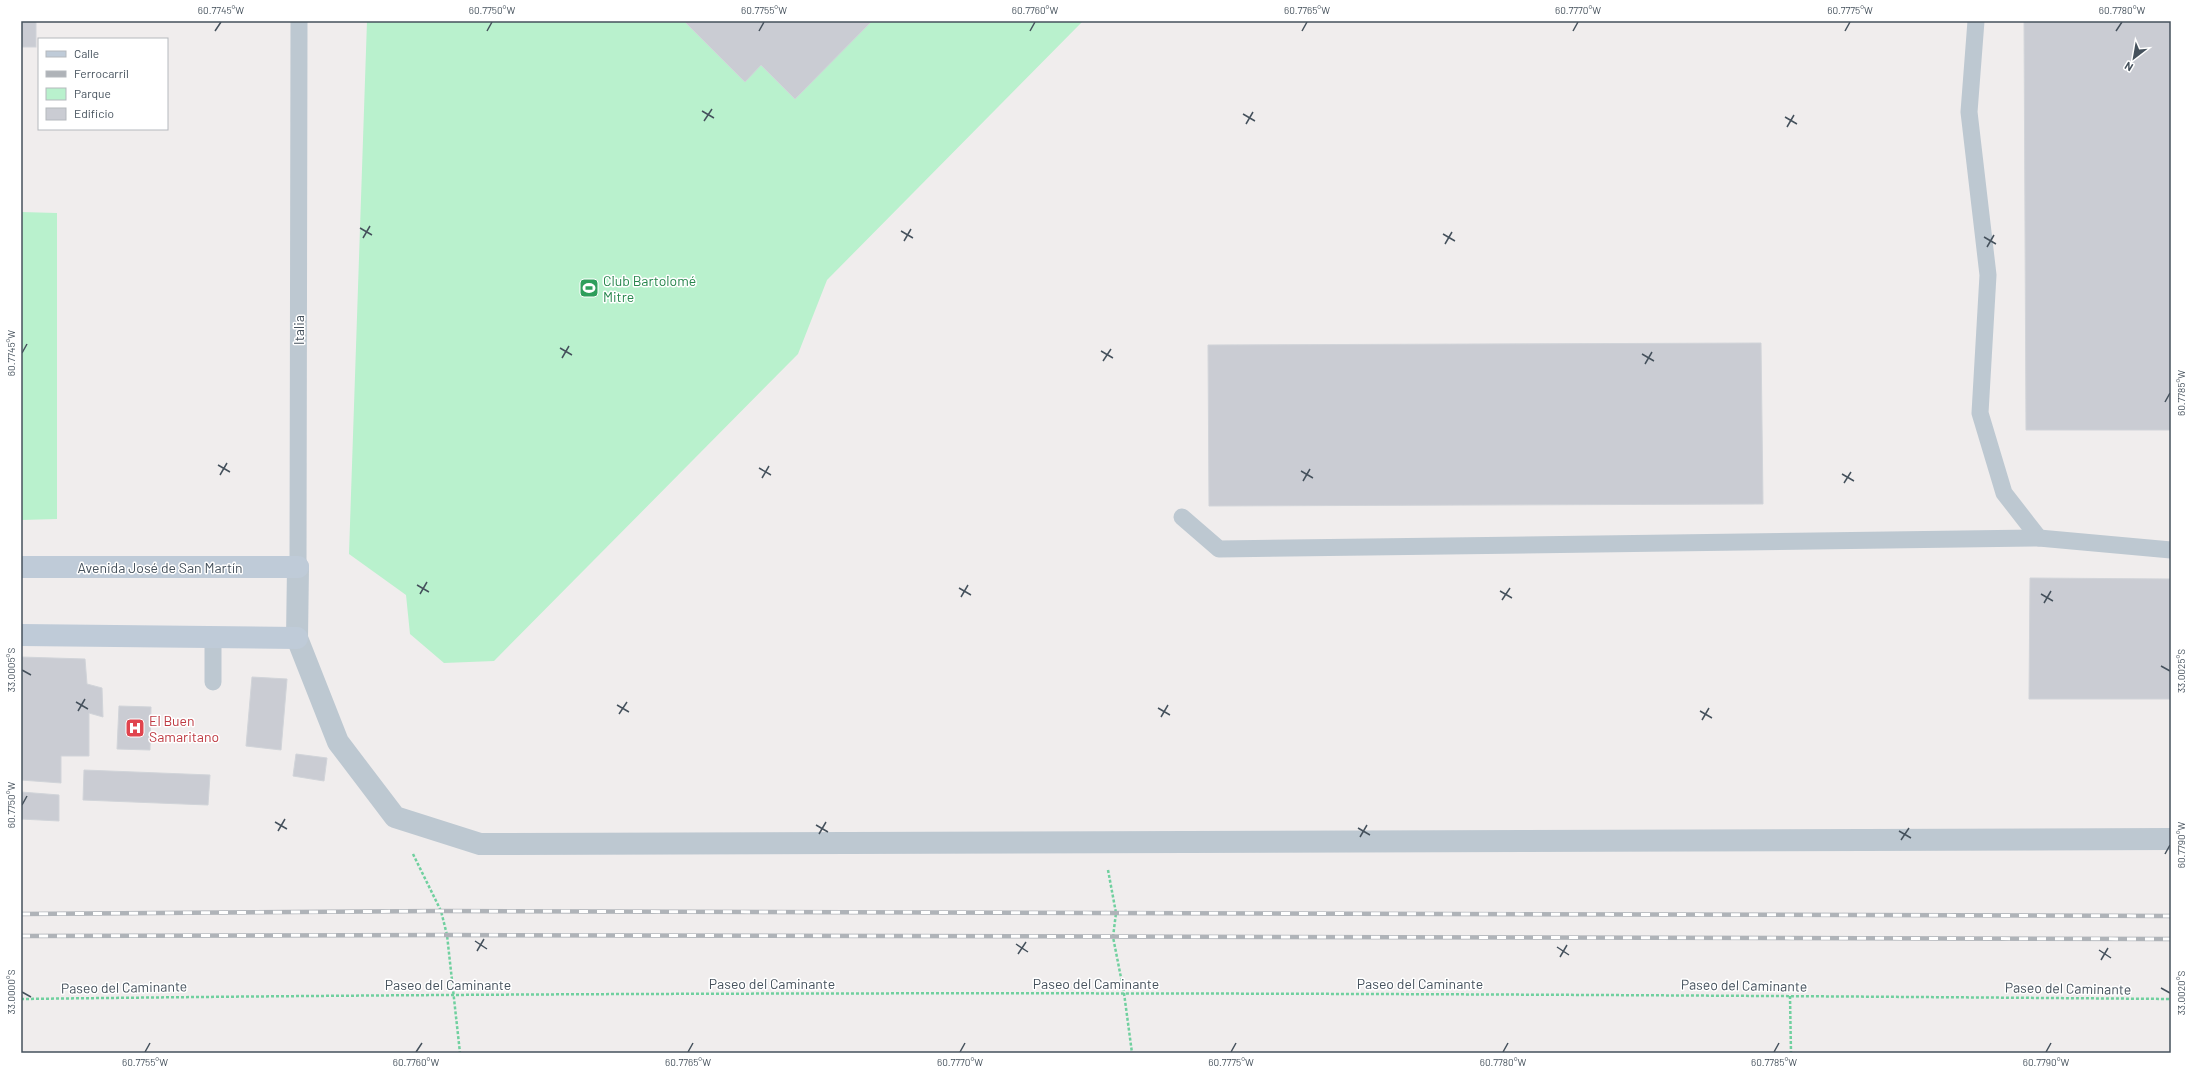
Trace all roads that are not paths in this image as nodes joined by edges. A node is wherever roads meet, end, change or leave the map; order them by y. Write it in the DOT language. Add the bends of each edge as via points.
graph roads {
  1 [pos="299,21"];
  2 [pos="1976,21"];
  3 [pos="1182,517"];
  4 [pos="2039,538"];
  5 [pos="2171,550"];
  6 [pos="21,567"];
  7 [pos="298,567"];
  8 [pos="21,635"];
  9 [pos="213,637"];
  10 [pos="297,638"];
  11 [pos="214,682"];
  12 [pos="2171,840"];
  1 -- 7 [label="lane, Italia"];
  2 -- 4 [label="lane" via="1969,112 1988,275 1980,413 2004,493"];
  3 -- 4 [label="lane" via="1218,549"];
  4 -- 5 [label="lane"];
  6 -- 7 [label="street, Avenida José de San Martín"];
  7 -- 10 [label="street, Italia"];
  8 -- 9 [label="street"];
  9 -- 10 [label="street"];
  9 -- 11 [label="lane"];
  10 -- 12 [label="street" via="338,742 394,817 480,844"];
}
